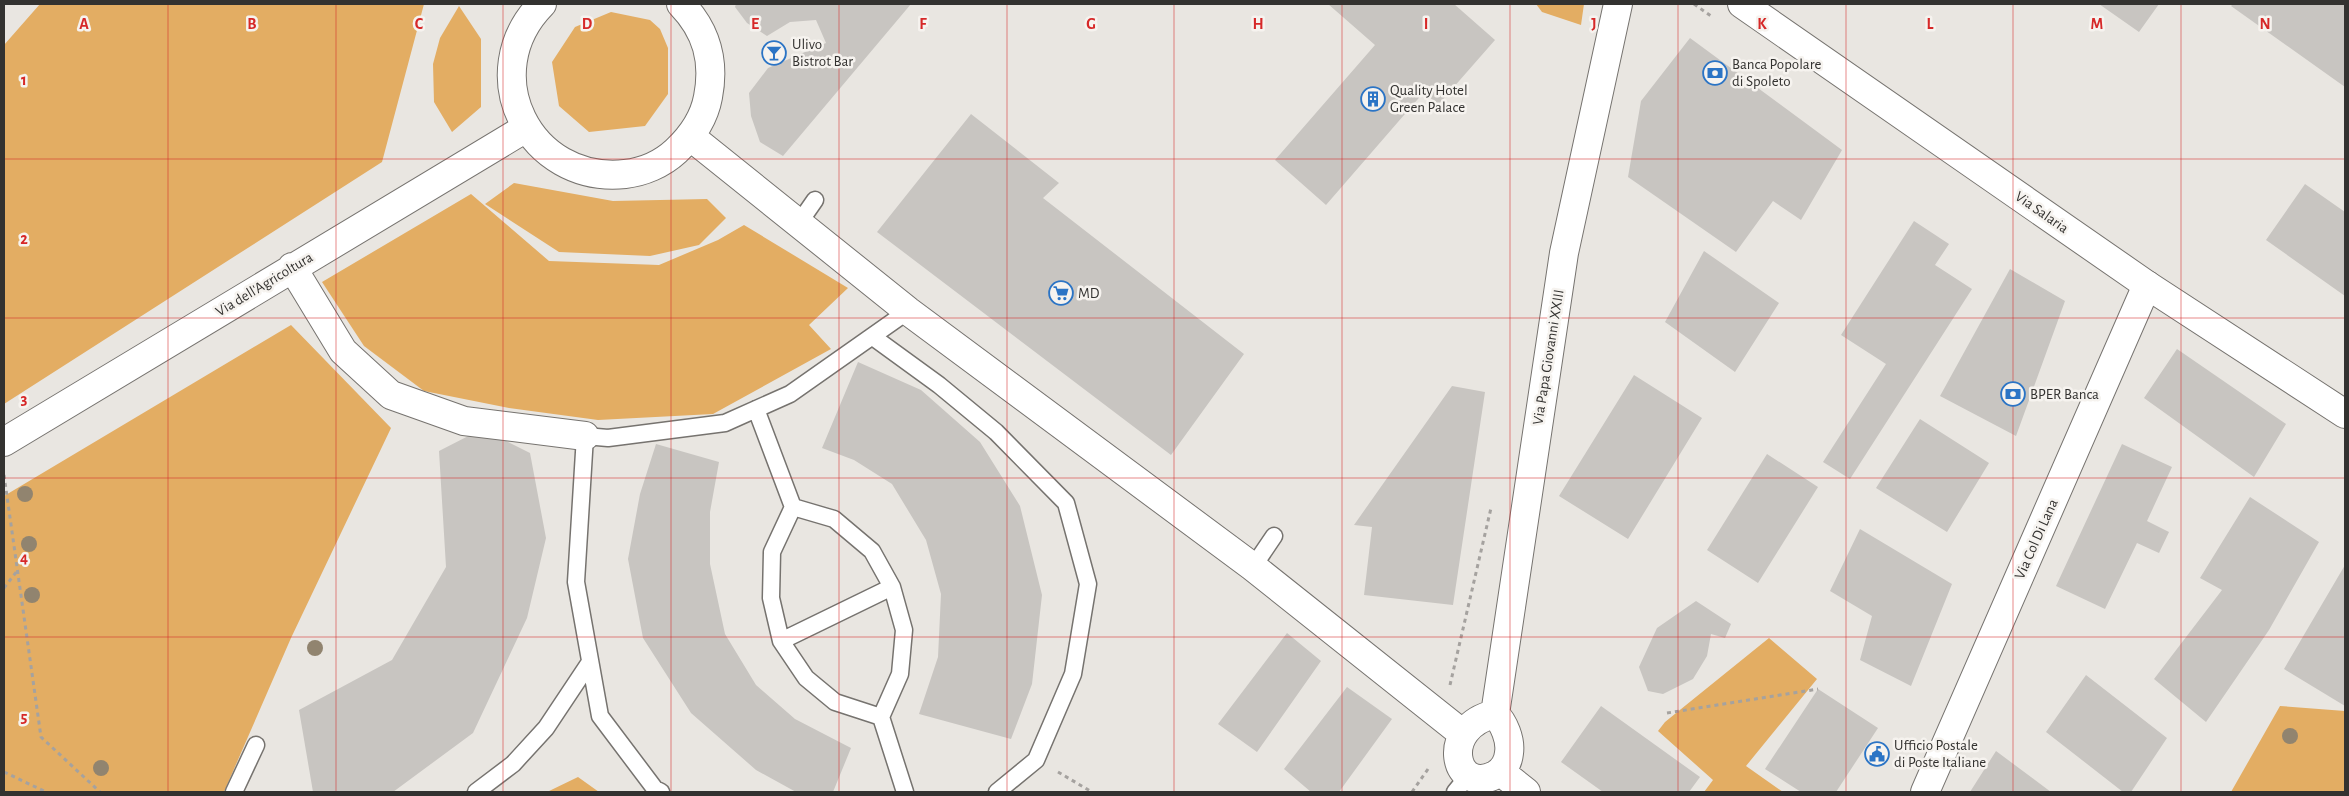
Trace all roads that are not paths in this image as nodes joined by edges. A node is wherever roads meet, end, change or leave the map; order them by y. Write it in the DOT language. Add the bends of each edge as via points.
graph roads {
  1 [pos="681,4"];
  2 [pos="1618,4"];
  3 [pos="1742,4"];
  4 [pos="528,8"];
  5 [pos="526,128"];
  6 [pos="690,137"];
  7 [pos="815,200"];
  8 [pos="799,223"];
  9 [pos="292,267"];
  10 [pos="2147,285"];
  11 [pos="908,311"];
  12 [pos="873,337"];
  13 [pos="756,409"];
  14 [pos="2345,414"];
  15 [pos="585,436"];
  16 [pos="4,442"];
  17 [pos="793,507"];
  18 [pos="1274,536"];
  19 [pos="1253,567"];
  20 [pos="892,587"];
  21 [pos="780,641"];
  22 [pos="590,662"];
  23 [pos="1495,714"];
  24 [pos="881,717"];
  25 [pos="1463,734"];
  26 [pos="256,745"];
  27 [pos="1501,772"];
  28 [pos="1462,784"];
  29 [pos="234,792"];
  30 [pos="476,792"];
  31 [pos="661,792"];
  32 [pos="905,792"];
  33 [pos="997,792"];
  34 [pos="1526,792"];
  35 [pos="1925,792"];
  1 -- 6 [label="street" via="694,18 708,47 712,78 706,109"];
  2 -- 23 [label="street, Via Papa Giovanni XXIII" via="1564,252"];
  3 -- 10 [label="street, Via Salaria"];
  4 -- 5 [label="street" via="516,43 511,72 514,101"];
  5 -- 6 [label="street" via="547,152 574,169 606,176 638,172 667,159"];
  5 -- 9 [label="street, Via dell'Agricoltura"];
  6 -- 8 [label="street"];
  7 -- 8 [label="lane"];
  8 -- 11 [label="street"];
  9 -- 15 [label="street" via="343,351 391,395 464,421"];
  9 -- 16 [label="street, Via dell'Agricoltura"];
  10 -- 14 [label="street, Via Salaria"];
  10 -- 35 [label="street, Via Col Di Lana"];
  11 -- 12 [label="lane"];
  11 -- 19 [label="street"];
  12 -- 13 [label="lane" via="790,394"];
  12 -- 33 [label="lane" via="996,432 1066,504 1088,584 1073,674 1036,760"];
  13 -- 15 [label="lane" via="725,422 608,438"];
  13 -- 17 [label="lane"];
  15 -- 22 [label="lane" via="576,582"];
  17 -- 20 [label="lane" via="834,519 872,551"];
  17 -- 21 [label="lane" via="772,552 771,598"];
  18 -- 19 [label="lane"];
  19 -- 25 [label="street"];
  20 -- 21 [label="lane"];
  20 -- 24 [label="lane" via="904,630 900,674"];
  21 -- 24 [label="lane" via="806,678 835,702"];
  22 -- 30 [label="lane" via="546,728 513,764"];
  22 -- 31 [label="lane" via="600,716"];
  23 -- 25 [label="street" via="1471,724"];
  23 -- 27 [label="street" via="1509,742 1508,758"];
  24 -- 32 [label="lane"];
  25 -- 28 [label="street" via="1458,750"];
  26 -- 29 [label="lane"];
  27 -- 28 [label="street" via="1487,779"];
  27 -- 34 [label="street"];
}
